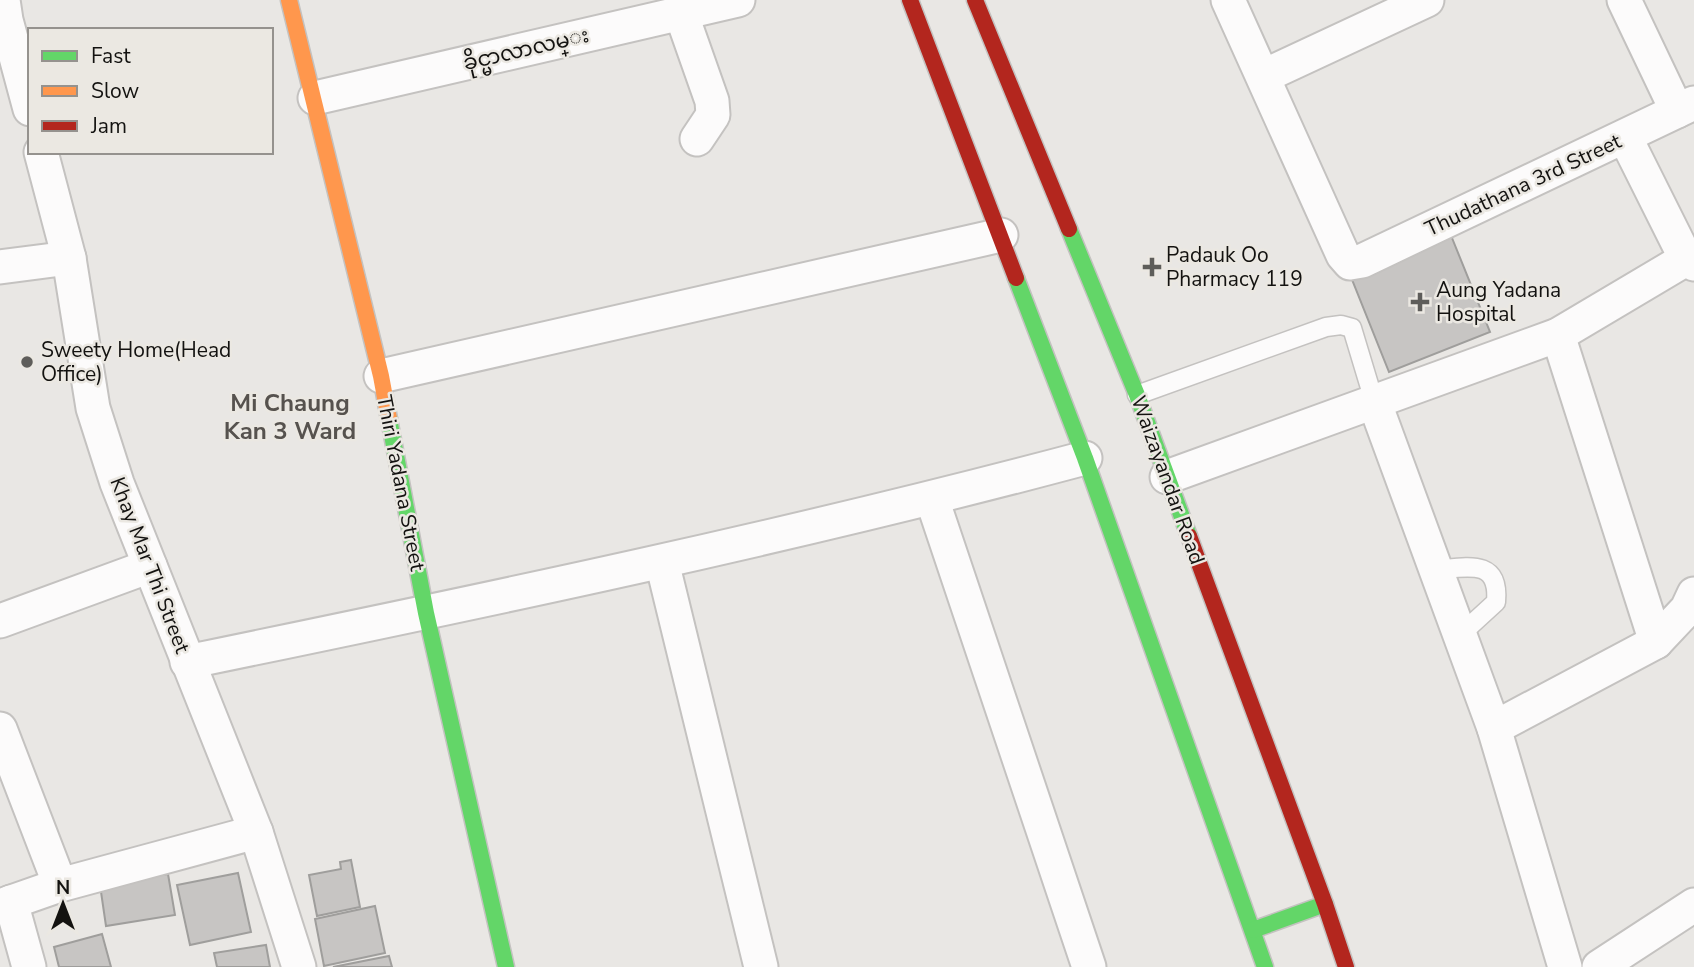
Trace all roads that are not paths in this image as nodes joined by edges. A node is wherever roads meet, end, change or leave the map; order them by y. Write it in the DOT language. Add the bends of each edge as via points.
graph roads {
  1 [pos="289,0"];
  2 [pos="738,0"];
  3 [pos="911,0"];
  4 [pos="975,0"];
  5 [pos="1228,0"];
  6 [pos="1427,0"];
  7 [pos="1624,0"];
  8 [pos="3,13"];
  9 [pos="681,13"];
  10 [pos="1264,76"];
  11 [pos="315,98"];
  12 [pos="28,102"];
  13 [pos="1685,107"];
  14 [pos="1625,137"];
  15 [pos="697,139"];
  16 [pos="42,154"];
  17 [pos="1001,235"];
  18 [pos="69,258"];
  19 [pos="1690,261"];
  20 [pos="0,267"];
  21 [pos="1558,335"];
  22 [pos="381,376"];
  23 [pos="1137,395"];
  24 [pos="1374,401"];
  25 [pos="1086,458"];
  26 [pos="1167,477"];
  27 [pos="932,499"];
  28 [pos="662,562"];
  29 [pos="150,566"];
  30 [pos="1436,570"];
  31 [pos="1694,594"];
  32 [pos="426,613"];
  33 [pos="0,621"];
  34 [pos="1460,635"];
  35 [pos="1656,642"];
  36 [pos="187,662"];
  37 [pos="1494,728"];
  38 [pos="0,729"];
  39 [pos="256,832"];
  40 [pos="60,886"];
  41 [pos="6,904"];
  42 [pos="1325,904"];
  43 [pos="1694,905"];
  44 [pos="1253,930"];
  45 [pos="29,967"];
  46 [pos="299,967"];
  47 [pos="506,967"];
  48 [pos="761,967"];
  49 [pos="1089,967"];
  50 [pos="1265,967"];
  51 [pos="1346,967"];
  52 [pos="1565,967"];
  53 [pos="1599,967"];
  1 -- 11 [label="main road, Thiri Yadana Street"];
  2 -- 9 [label="street, ခိုင္မာလာလမ္း"];
  3 -- 17 [label="main road"];
  4 -- 23 [label="main road, Waizayandar Road"];
  5 -- 10 [label="street"];
  6 -- 10 [label="street"];
  7 -- 13 [label="street"];
  8 -- 12 [label="street"];
  9 -- 11 [label="street, ခိုင္မာလာလမ္း"];
  9 -- 15 [label="street" via="712,101 713,115"];
  10 -- 14 [label="street, Thudathana 3rd Street" via="1350,263"];
  11 -- 22 [label="main road, Thiri Yadana Street"];
  13 -- 14 [label="street, Thudathana 3rd Street"];
  14 -- 19 [label="street"];
  16 -- 18 [label="street, Khay Mar Thi Street"];
  17 -- 22 [label="street"];
  17 -- 25 [label="main road"];
  18 -- 20 [label="street"];
  18 -- 29 [label="street, Khay Mar Thi Street" via="93,408"];
  19 -- 21 [label="street"];
  21 -- 24 [label="street"];
  21 -- 35 [label="street"];
  22 -- 32 [label="main road, Thiri Yadana Street"];
  23 -- 24 [label="lane" via="1341,325 1352,328"];
  23 -- 26 [label="main road, Waizayandar Road"];
  24 -- 26 [label="street"];
  24 -- 30 [label="street"];
  25 -- 27 [label="street"];
  25 -- 44 [label="main road"];
  26 -- 42 [label="main road, Waizayandar Road"];
  27 -- 28 [label="street"];
  27 -- 49 [label="street"];
  28 -- 32 [label="street"];
  28 -- 48 [label="street"];
  29 -- 33 [label="street"];
  29 -- 36 [label="street, Khay Mar Thi Street"];
  30 -- 34 [label="street"];
  30 -- 34 [label="lane" via="1479,566 1489,572 1497,590 1496,602"];
  31 -- 35 [label="street" via="1687,609"];
  32 -- 36 [label="street"];
  32 -- 47 [label="main road, Thiri Yadana Street"];
  34 -- 37 [label="street"];
  35 -- 37 [label="street"];
  36 -- 39 [label="street, Khay Mar Thi Street"];
  37 -- 52 [label="street"];
  38 -- 40 [label="street"];
  39 -- 40 [label="street"];
  39 -- 46 [label="street, Khay Mar Thi Street"];
  40 -- 41 [label="street"];
  41 -- 45 [label="street"];
  42 -- 44 [label="main road"];
  42 -- 51 [label="main road, Waizayandar Road"];
  43 -- 53 [label="street"];
  44 -- 50 [label="main road"];
}
